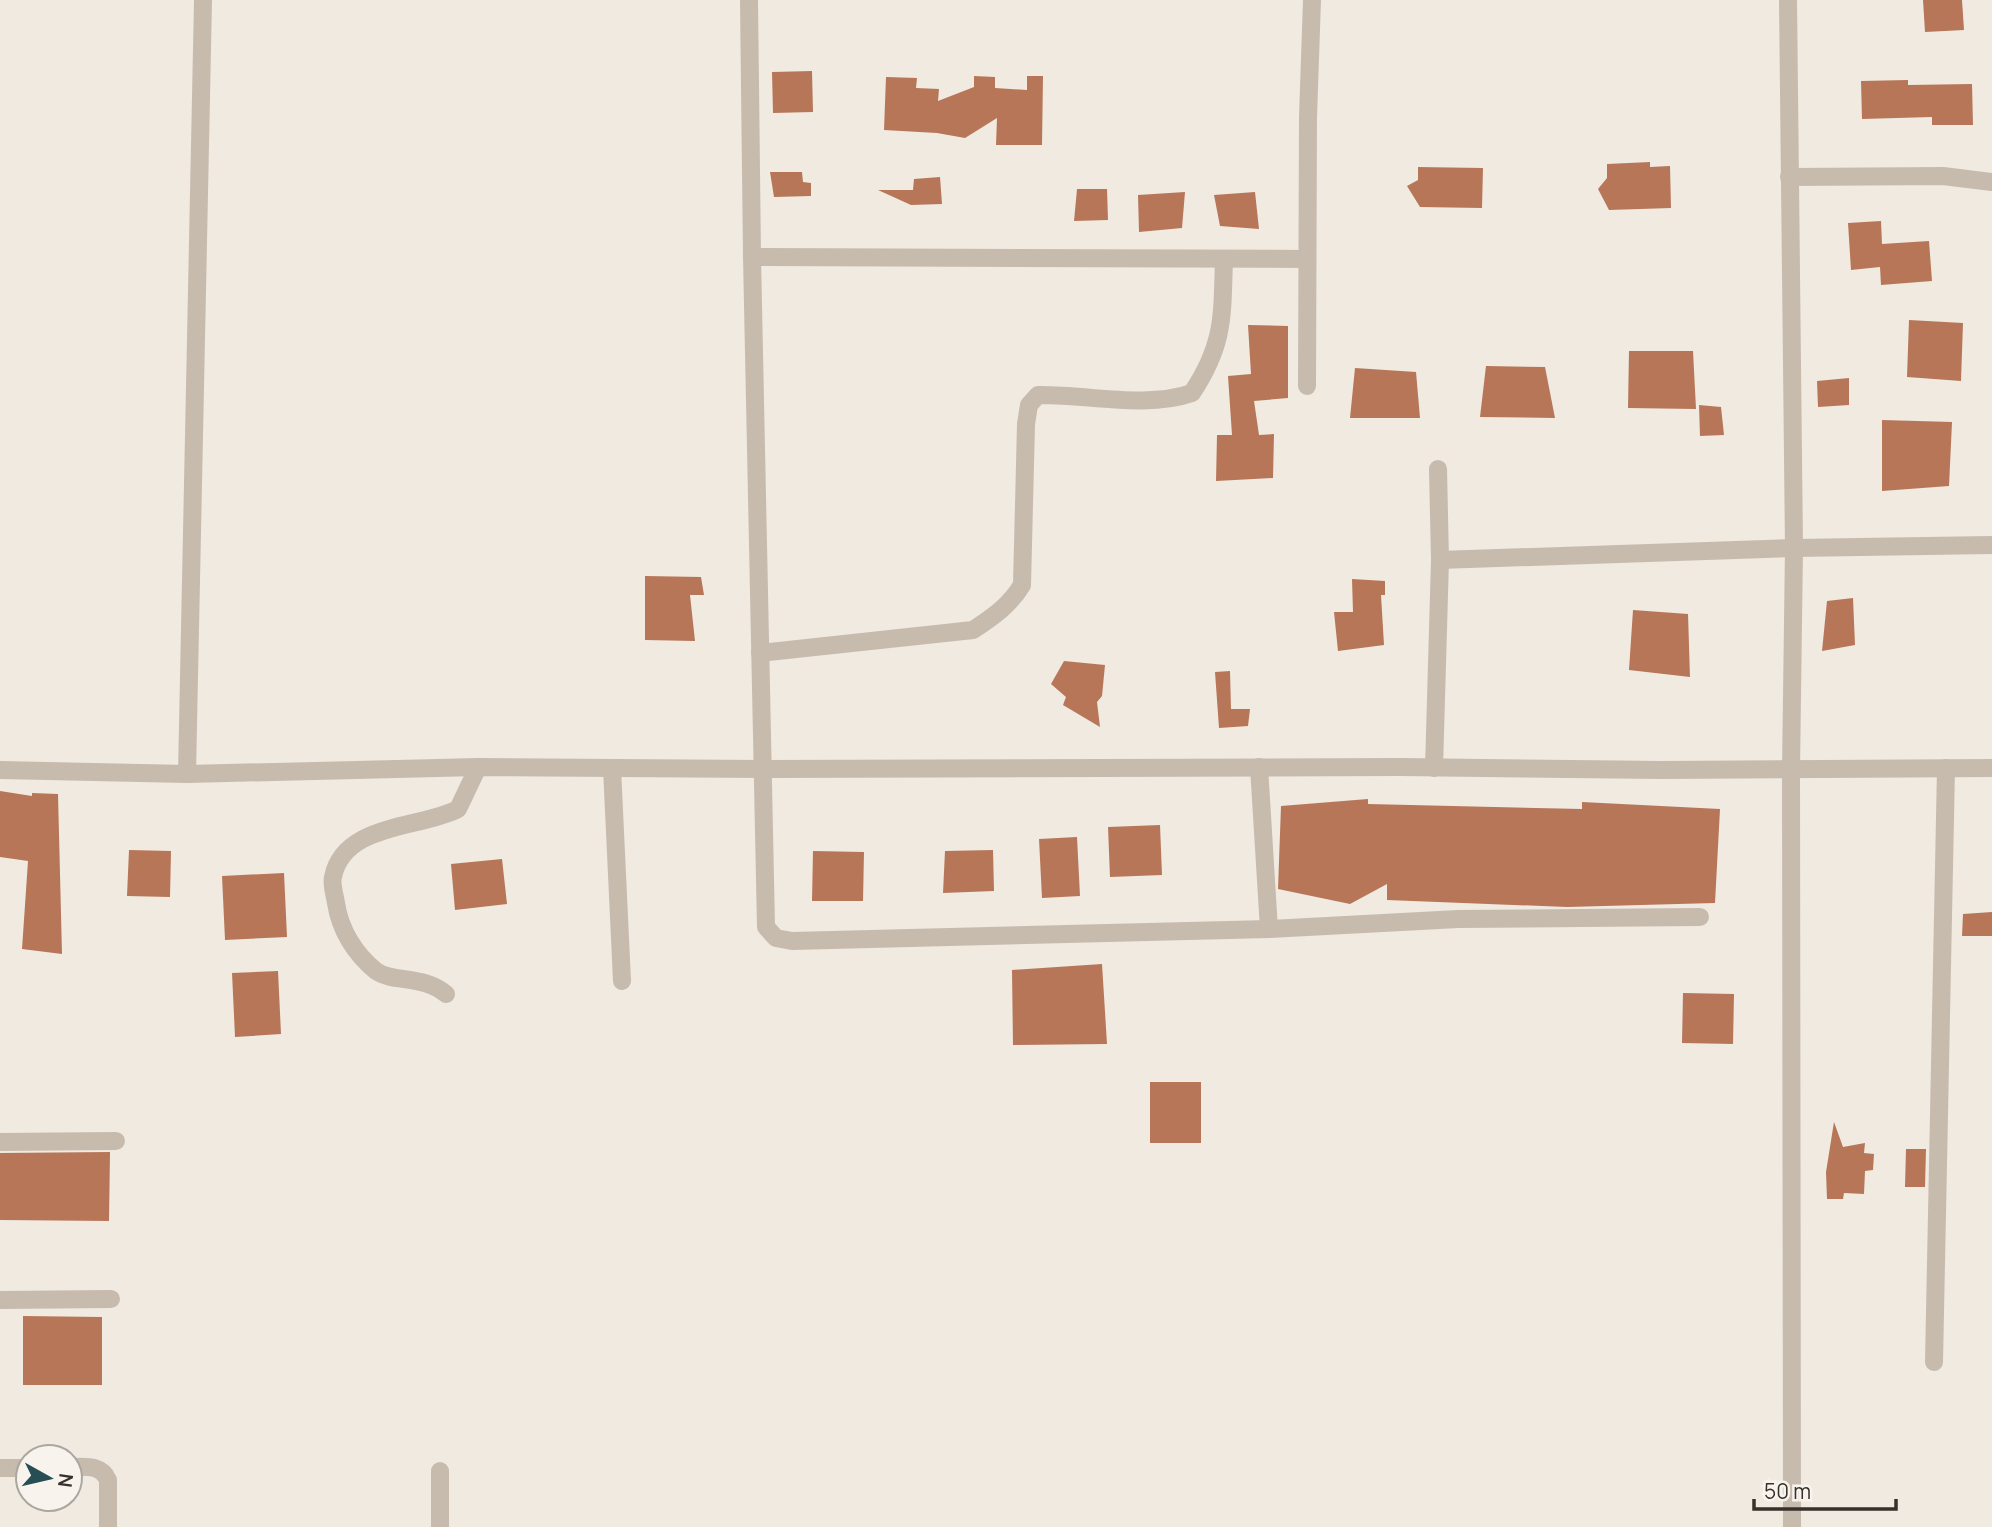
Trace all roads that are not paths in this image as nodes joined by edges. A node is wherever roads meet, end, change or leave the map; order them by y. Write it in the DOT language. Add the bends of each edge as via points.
graph roads {
  1 [pos="203,0"];
  2 [pos="749,0"];
  3 [pos="1312,0"];
  4 [pos="1788,0"];
  5 [pos="1789,177"];
  6 [pos="1992,182"];
  7 [pos="752,257"];
  8 [pos="1224,259"];
  9 [pos="1307,259"];
  10 [pos="1307,386"];
  11 [pos="1438,468"];
  12 [pos="1992,545"];
  13 [pos="1794,548"];
  14 [pos="1440,560"];
  15 [pos="760,653"];
  16 [pos="478,767"];
  17 [pos="612,768"];
  18 [pos="1259,768"];
  19 [pos="1434,768"];
  20 [pos="1947,768"];
  21 [pos="1992,768"];
  22 [pos="763,769"];
  23 [pos="0,770"];
  24 [pos="1791,770"];
  25 [pos="187,774"];
  26 [pos="1700,917"];
  27 [pos="1269,929"];
  28 [pos="622,981"];
  29 [pos="446,994"];
  30 [pos="116,1141"];
  31 [pos="0,1143"];
  32 [pos="111,1299"];
  33 [pos="0,1300"];
  34 [pos="1934,1362"];
  35 [pos="84,1468"];
  36 [pos="440,1471"];
  37 [pos="108,1527"];
  38 [pos="440,1527"];
  39 [pos="1792,1527"];
  1 -- 25 [label="street"];
  2 -- 7 [label="street"];
  3 -- 9 [label="street"];
  4 -- 5 [label="street"];
  5 -- 6 [label="street" via="1943,176"];
  5 -- 13 [label="street"];
  7 -- 8 [label="street"];
  7 -- 15 [label="street"];
  8 -- 9 [label="street"];
  8 -- 15 [label="street" via="1216,349 1192,393 1150,400 1038,395 1029,405 1022,585 994,616 974,629"];
  9 -- 10 [label="street"];
  11 -- 14 [label="street"];
  12 -- 13 [label="street"];
  13 -- 14 [label="street"];
  13 -- 24 [label="street"];
  14 -- 19 [label="street"];
  15 -- 22 [label="street"];
  16 -- 17 [label="street"];
  16 -- 25 [label="street"];
  16 -- 29 [label="street" via="458,809 359,840 345,852 333,878 337,908 352,947 379,973 437,986"];
  17 -- 22 [label="street"];
  17 -- 28 [label="street"];
  18 -- 19 [label="street"];
  18 -- 22 [label="street"];
  18 -- 27 [label="street"];
  19 -- 24 [label="street"];
  20 -- 21 [label="street"];
  20 -- 24 [label="street"];
  20 -- 34 [label="street"];
  22 -- 27 [label="street" via="766,927 776,938"];
  23 -- 25 [label="street"];
  24 -- 39 [label="street"];
  26 -- 27 [label="street" via="1458,919"];
  30 -- 31 [label="street"];
  32 -- 33 [label="street"];
  35 -- 37 [label="street" via="106,1474"];
  36 -- 38 [label="street"];
}
